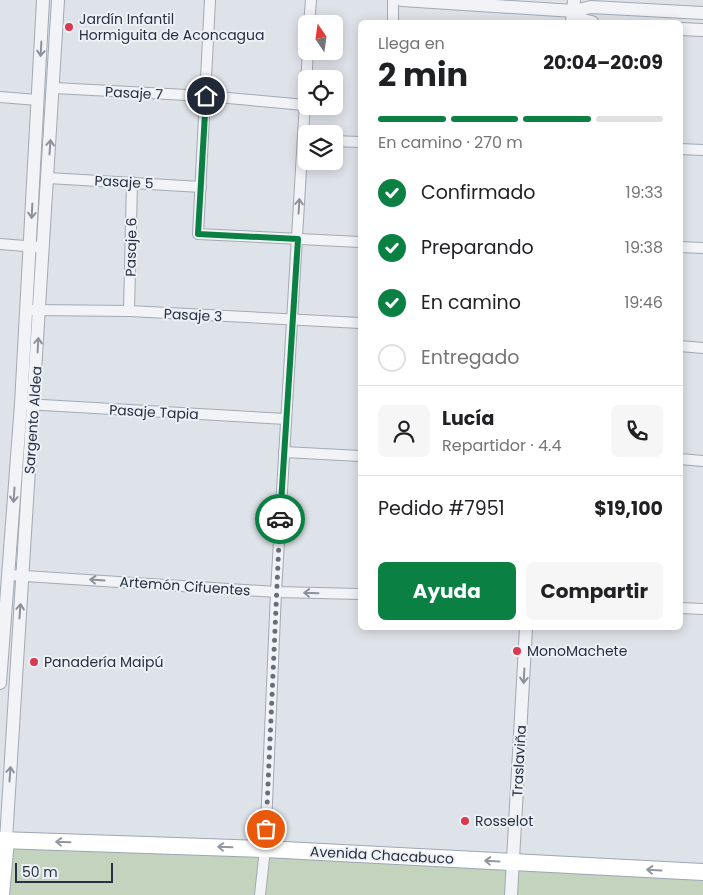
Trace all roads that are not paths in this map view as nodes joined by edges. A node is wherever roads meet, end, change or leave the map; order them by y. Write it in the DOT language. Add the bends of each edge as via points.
graph roads {
  1 [pos="44,0"];
  2 [pos="58,0"];
  3 [pos="210,0"];
  4 [pos="311,0"];
  5 [pos="393,0"];
  6 [pos="402,0"];
  7 [pos="573,11"];
  8 [pos="703,13"];
  9 [pos="310,15"];
  10 [pos="393,20"];
  11 [pos="583,20"];
  12 [pos="683,29"];
  13 [pos="703,30"];
  14 [pos="54,88"];
  15 [pos="206,96"];
  16 [pos="0,97"];
  17 [pos="38,100"];
  18 [pos="298,104"];
  19 [pos="343,141"];
  20 [pos="358,142"];
  21 [pos="683,149"];
  22 [pos="703,150"];
  23 [pos="302,170"];
  24 [pos="48,178"];
  25 [pos="132,182"];
  26 [pos="201,187"];
  27 [pos="298,239"];
  28 [pos="358,242"];
  29 [pos="0,244"];
  30 [pos="36,247"];
  31 [pos="683,247"];
  32 [pos="703,248"];
  33 [pos="33,310"];
  34 [pos="129,311"];
  35 [pos="292,320"];
  36 [pos="358,323"];
  37 [pos="683,346"];
  38 [pos="703,348"];
  39 [pos="21,404"];
  40 [pos="34,405"];
  41 [pos="286,419"];
  42 [pos="284,452"];
  43 [pos="358,456"];
  44 [pos="683,459"];
  45 [pos="703,461"];
  46 [pos="10,575"];
  47 [pos="23,576"];
  48 [pos="276,592"];
  49 [pos="358,594"];
  50 [pos="683,608"];
  51 [pos="703,609"];
  52 [pos="526,630"];
  53 [pos="0,683"];
  54 [pos="3,840"];
  55 [pos="265,849"];
  56 [pos="513,862"];
  57 [pos="703,872"];
  58 [pos="2,895"];
  59 [pos="260,895"];
  60 [pos="511,895"];
  1 -- 17 [label="street, Sargento Aldea, one-way"];
  2 -- 14 [label="street, Sargento Aldea"];
  3 -- 15 [label="street"];
  4 -- 9 [label="street"];
  5 -- 10 [label="street"];
  6 -- 7 [label="street"];
  7 -- 8 [label="street" via="591,7"];
  7 -- 11 [label="street"];
  12 -- 13 [label="street"];
  14 -- 15 [label="street, Pasaje 7"];
  24 -- 14 [label="street, Sargento Aldea, one-way"];
  15 -- 18 [label="street, Pasaje 7"];
  15 -- 26 [label="street"];
  16 -- 17 [label="street"];
  17 -- 30 [label="street, Sargento Aldea, one-way"];
  19 -- 20 [label="street"];
  21 -- 22 [label="street"];
  27 -- 23 [label="street, one-way"];
  24 -- 25 [label="street, Pasaje 5"];
  24 -- 30 [label="street, Sargento Aldea"];
  25 -- 26 [label="street, Pasaje 5"];
  25 -- 34 [label="street, Pasaje 6"];
  26 -- 27 [label="street" via="198,234"];
  27 -- 28 [label="street"];
  27 -- 35 [label="street"];
  29 -- 30 [label="street"];
  30 -- 33 [label="street, Sargento Aldea"];
  31 -- 32 [label="street"];
  33 -- 34 [label="street, Pasaje 3"];
  33 -- 39 [label="street, Sargento Aldea"];
  40 -- 33 [label="street, Sargento Aldea, one-way"];
  34 -- 35 [label="street, Pasaje 3"];
  35 -- 36 [label="street, Pasaje 3"];
  35 -- 41 [label="street"];
  37 -- 38 [label="street"];
  39 -- 40 [label="street, Pasaje Tapia"];
  39 -- 46 [label="street, Sargento Aldea, one-way"];
  40 -- 41 [label="street, Pasaje Tapia"];
  40 -- 47 [label="street, Sargento Aldea"];
  41 -- 42 [label="street"];
  42 -- 43 [label="street"];
  42 -- 48 [label="street"];
  44 -- 45 [label="street"];
  46 -- 47 [label="street, Artemón Cifuentes"];
  46 -- 53 [label="street, Sargento Aldea"];
  48 -- 47 [label="street, Artemón Cifuentes, one-way"];
  54 -- 47 [label="street, Sargento Aldea, one-way"];
  49 -- 48 [label="street, Artemón Cifuentes, one-way"];
  48 -- 55 [label="street"];
  50 -- 51 [label="street"];
  52 -- 56 [label="street, Traslaviña, one-way"];
  55 -- 54 [label="main road, Avenida Chacabuco, one-way"];
  54 -- 58 [label="main road"];
  56 -- 55 [label="main road, Avenida Chacabuco, one-way"];
  55 -- 59 [label="street"];
  57 -- 56 [label="main road, Avenida Chacabuco, one-way"];
  56 -- 60 [label="street, Traslaviña"];
}
